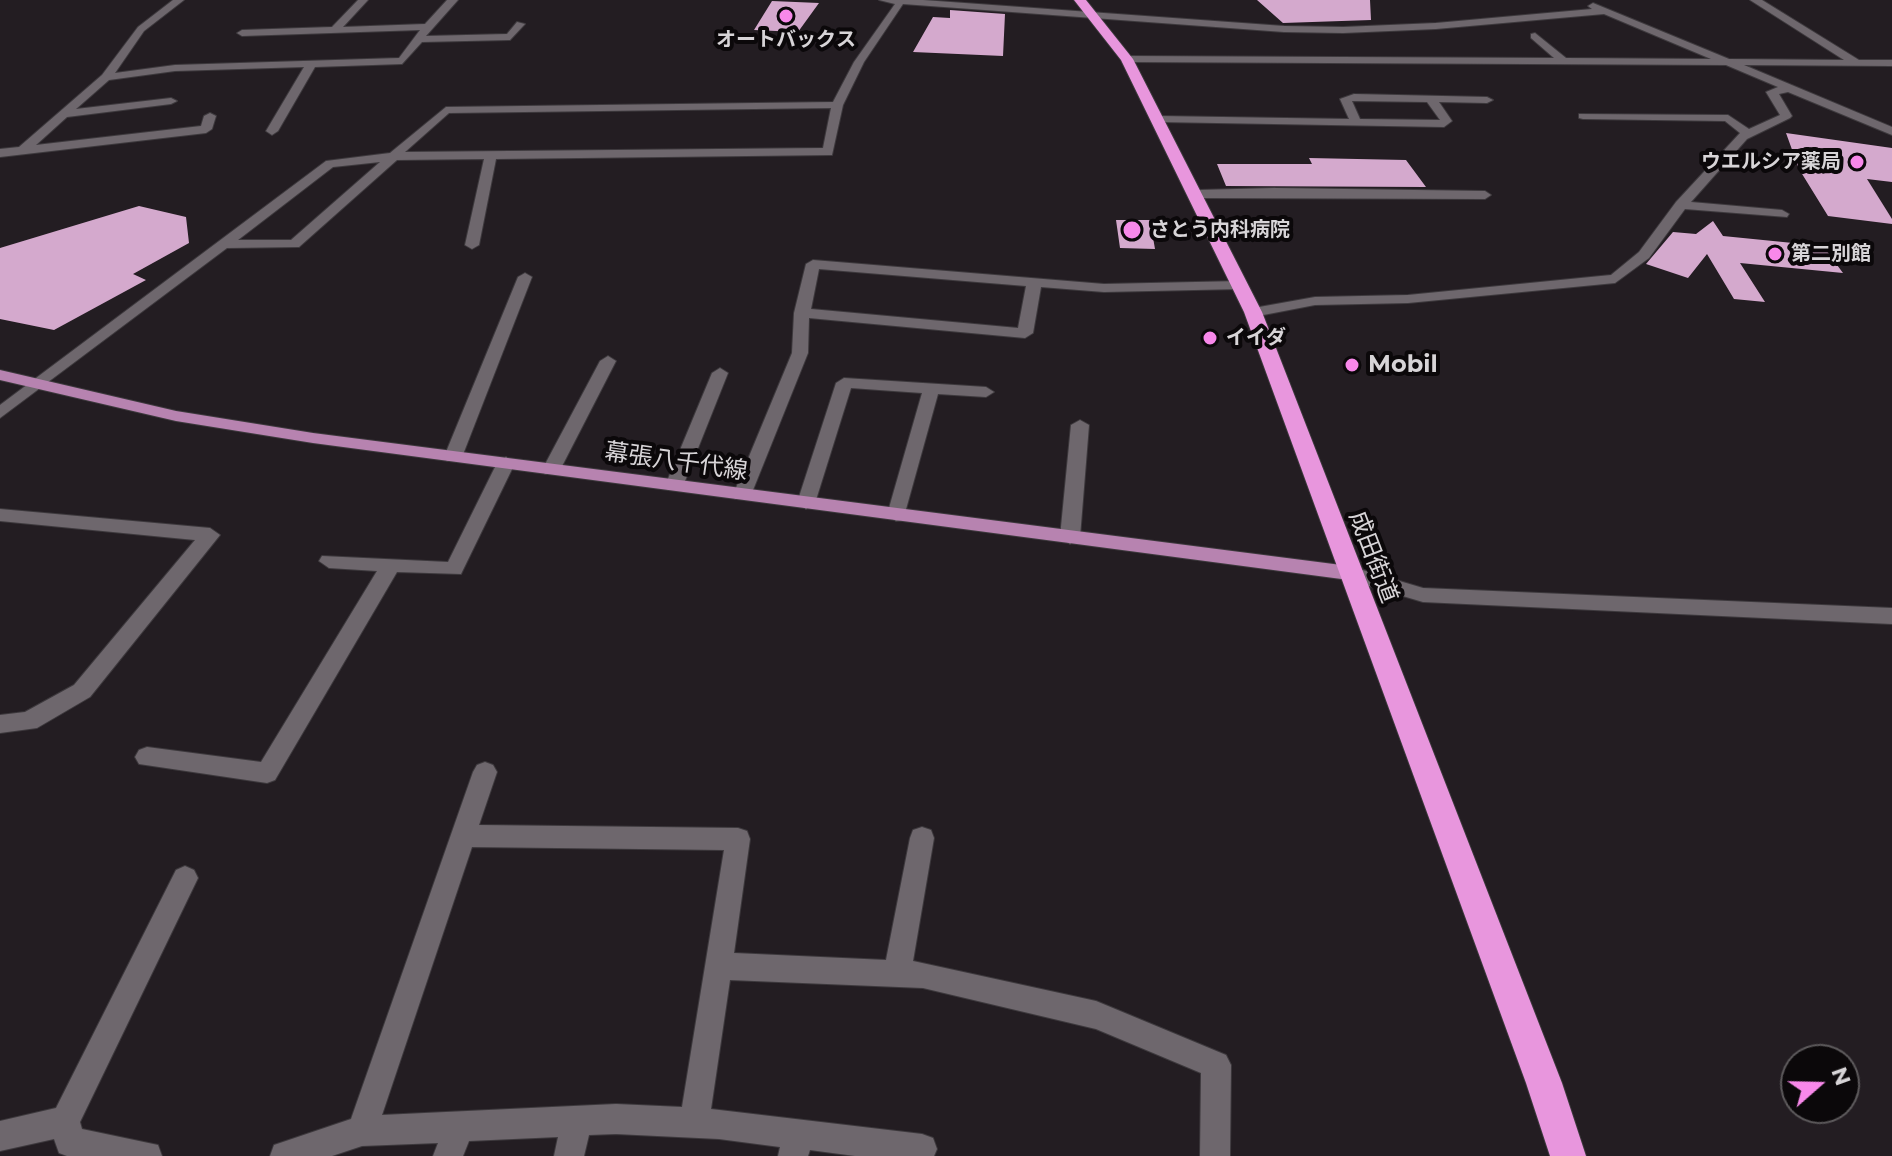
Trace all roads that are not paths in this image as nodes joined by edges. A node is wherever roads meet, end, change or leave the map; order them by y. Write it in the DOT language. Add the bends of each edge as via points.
graph roads {
  1 [pos="179,0"];
  2 [pos="363,0"];
  3 [pos="453,0"];
  4 [pos="884,0"];
  5 [pos="1579,0"];
  6 [pos="1755,0"];
  7 [pos="901,1"];
  8 [pos="1086,8"];
  9 [pos="1604,11"];
  10 [pos="520,24"];
  11 [pos="428,27"];
  12 [pos="335,30"];
  13 [pos="242,33"];
  14 [pos="1535,36"];
  15 [pos="419,39"];
  16 [pos="1127,59"];
  17 [pos="1564,62"];
  18 [pos="1857,63"];
  19 [pos="1892,63"];
  20 [pos="1734,64"];
  21 [pos="310,66"];
  22 [pos="106,77"];
  23 [pos="1790,88"];
  24 [pos="1431,99"];
  25 [pos="1487,100"];
  26 [pos="171,101"];
  27 [pos="837,105"];
  28 [pos="65,114"];
  29 [pos="210,116"];
  30 [pos="1583,116"];
  31 [pos="1159,119"];
  32 [pos="1357,124"];
  33 [pos="272,131"];
  34 [pos="1892,131"];
  35 [pos="1748,134"];
  36 [pos="22,151"];
  37 [pos="0,153"];
  38 [pos="491,155"];
  39 [pos="397,156"];
  40 [pos="1197,194"];
  41 [pos="1485,195"];
  42 [pos="1681,205"];
  43 [pos="1782,214"];
  44 [pos="224,244"];
  45 [pos="472,245"];
  46 [pos="525,277"];
  47 [pos="1034,284"];
  48 [pos="1241,285"];
  49 [pos="1253,312"];
  50 [pos="802,313"];
  51 [pos="608,361"];
  52 [pos="720,373"];
  53 [pos="0,375"];
  54 [pos="38,385"];
  55 [pos="931,389"];
  56 [pos="986,392"];
  57 [pos="0,413"];
  58 [pos="1080,425"];
  59 [pos="453,457"];
  60 [pos="506,463"];
  61 [pos="551,470"];
  62 [pos="674,486"];
  63 [pos="742,495"];
  64 [pos="806,503"];
  65 [pos="0,515"];
  66 [pos="896,515"];
  67 [pos="1070,537"];
  68 [pos="329,561"];
  69 [pos="391,565"];
  70 [pos="1349,573"];
  71 [pos="1892,616"];
  72 [pos="0,724"];
  73 [pos="147,757"];
  74 [pos="485,772"];
  75 [pos="463,836"];
  76 [pos="922,838"];
  77 [pos="185,878"];
  78 [pos="718,966"];
  79 [pos="897,974"];
  80 [pos="65,1121"];
  81 [pos="577,1121"];
  82 [pos="694,1123"];
  83 [pos="459,1126"];
  84 [pos="362,1131"];
  85 [pos="0,1136"];
  86 [pos="796,1145"];
  87 [pos="922,1149"];
  88 [pos="147,1156"];
  89 [pos="285,1156"];
  90 [pos="448,1156"];
  91 [pos="569,1156"];
  92 [pos="1215,1156"];
  93 [pos="1568,1156"];
  1 -- 22 [label="street" via="141,29"];
  2 -- 12 [label="street"];
  3 -- 11 [label="street"];
  4 -- 7 [label="street"];
  5 -- 9 [label="street"];
  6 -- 18 [label="street"];
  7 -- 8 [label="street"];
  7 -- 27 [label="street"];
  8 -- 9 [label="street" via="1343,30"];
  8 -- 16 [label="highway, 成田街道"];
  9 -- 20 [label="street"];
  10 -- 15 [label="street" via="510,37"];
  11 -- 12 [label="street"];
  11 -- 15 [label="street"];
  12 -- 13 [label="street"];
  14 -- 17 [label="street"];
  15 -- 21 [label="street" via="402,61"];
  16 -- 17 [label="street"];
  16 -- 31 [label="highway, 成田街道"];
  17 -- 20 [label="street"];
  18 -- 19 [label="street"];
  18 -- 20 [label="street"];
  20 -- 23 [label="street"];
  21 -- 22 [label="street" via="175,68"];
  21 -- 33 [label="street"];
  22 -- 28 [label="street"];
  23 -- 34 [label="street"];
  23 -- 35 [label="street" via="1772,92 1786,116"];
  24 -- 25 [label="street"];
  24 -- 32 [label="street" via="1346,99"];
  24 -- 32 [label="street" via="1444,124"];
  26 -- 28 [label="street"];
  27 -- 38 [label="street" via="828,152"];
  27 -- 39 [label="street" via="446,110"];
  28 -- 36 [label="street"];
  29 -- 36 [label="street" via="206,129"];
  30 -- 35 [label="street" via="1728,118"];
  31 -- 32 [label="street"];
  31 -- 40 [label="highway, 成田街道"];
  35 -- 42 [label="street"];
  36 -- 37 [label="street"];
  38 -- 39 [label="street"];
  38 -- 45 [label="street"];
  39 -- 44 [label="street" via="330,164"];
  39 -- 44 [label="street" via="294,244"];
  40 -- 41 [label="street"];
  40 -- 48 [label="highway, 成田街道"];
  42 -- 43 [label="street"];
  42 -- 49 [label="street" via="1644,255 1615,279 1408,299 1315,301"];
  44 -- 54 [label="street"];
  46 -- 59 [label="street"];
  47 -- 48 [label="street"];
  47 -- 50 [label="street" via="813,264"];
  47 -- 50 [label="street" via="1025,333"];
  48 -- 49 [label="highway, 成田街道"];
  49 -- 70 [label="highway, 成田街道"];
  50 -- 63 [label="street" via="800,353"];
  51 -- 61 [label="street"];
  52 -- 62 [label="street"];
  53 -- 54 [label="main road, 幕張八千代線"];
  54 -- 57 [label="street"];
  54 -- 59 [label="main road, 幕張八千代線" via="176,416"];
  55 -- 56 [label="street"];
  55 -- 64 [label="street" via="844,383"];
  55 -- 66 [label="street"];
  58 -- 67 [label="street"];
  59 -- 60 [label="main road, 幕張八千代線"];
  60 -- 61 [label="main road, 幕張八千代線"];
  60 -- 69 [label="street" via="454,569"];
  61 -- 62 [label="main road, 幕張八千代線"];
  62 -- 63 [label="main road, 幕張八千代線"];
  63 -- 64 [label="main road, 幕張八千代線"];
  64 -- 66 [label="main road, 幕張八千代線"];
  65 -- 72 [label="street" via="210,535 82,691 29,721"];
  66 -- 67 [label="main road, 幕張八千代線"];
  67 -- 70 [label="main road, 幕張八千代線"];
  68 -- 69 [label="street"];
  69 -- 73 [label="street" via="267,773"];
  70 -- 71 [label="street" via="1423,595"];
  70 -- 93 [label="highway, 成田街道"];
  74 -- 75 [label="street"];
  75 -- 78 [label="street" via="738,839"];
  75 -- 84 [label="street"];
  76 -- 79 [label="street"];
  77 -- 80 [label="street"];
  78 -- 79 [label="street"];
  78 -- 82 [label="street"];
  79 -- 92 [label="street" via="923,975 1096,1015 1216,1065"];
  80 -- 85 [label="street"];
  80 -- 88 [label="street" via="70,1142"];
  81 -- 82 [label="street"];
  81 -- 83 [label="street"];
  81 -- 91 [label="street"];
  82 -- 86 [label="street"];
  83 -- 84 [label="street"];
  83 -- 90 [label="street"];
  84 -- 89 [label="street"];
  86 -- 87 [label="street"];
}
